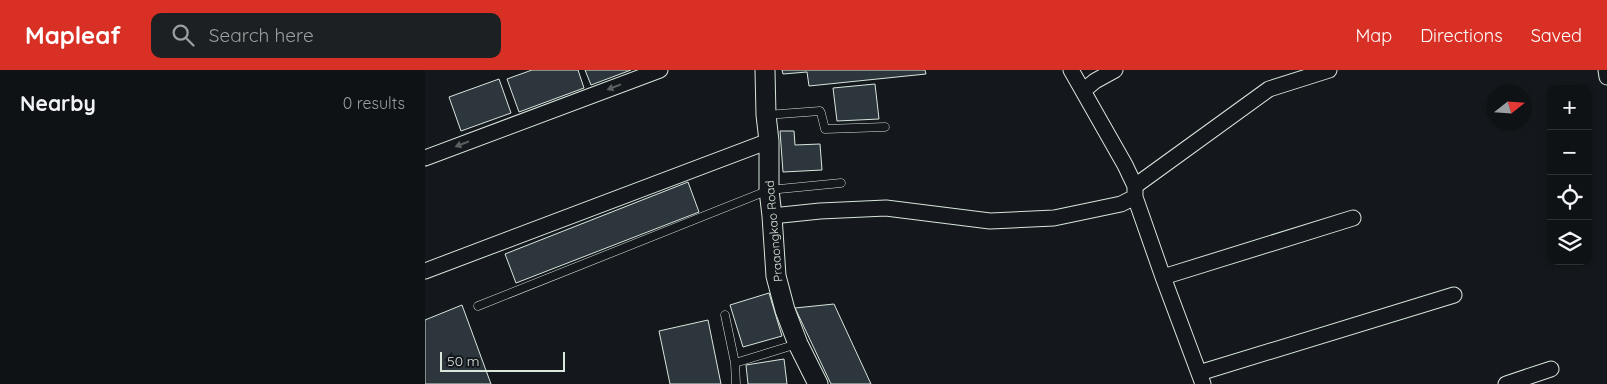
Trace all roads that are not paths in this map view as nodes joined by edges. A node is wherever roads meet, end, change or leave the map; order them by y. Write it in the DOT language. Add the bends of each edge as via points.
graph roads {
  1 [pos="660,70"];
  2 [pos="765,70"];
  3 [pos="1071,70"];
  4 [pos="1115,70"];
  5 [pos="1329,70"];
  6 [pos="1606,70"];
  7 [pos="1607,77"];
  8 [pos="1083,91"];
  9 [pos="766,116"];
  10 [pos="885,127"];
  11 [pos="769,141"];
  12 [pos="425,158"];
  13 [pos="841,183"];
  14 [pos="769,190"];
  15 [pos="1135,191"];
  16 [pos="772,216"];
  17 [pos="1353,218"];
  18 [pos="425,271"];
  19 [pos="1163,277"];
  20 [pos="1454,295"];
  21 [pos="477,306"];
  22 [pos="725,315"];
  23 [pos="798,344"];
  24 [pos="735,363"];
  25 [pos="1551,369"];
  26 [pos="1201,378"];
  27 [pos="737,384"];
  28 [pos="818,384"];
  29 [pos="1507,384"];
  1 -- 12 [label="street, one-way"];
  2 -- 9 [label="street, Praaongkao Road"];
  3 -- 8 [label="street"];
  4 -- 8 [label="street"];
  5 -- 15 [label="street" via="1269,89"];
  6 -- 7 [label="street"];
  8 -- 15 [label="street" via="1125,164"];
  9 -- 10 [label="lane" via="820,111 825,129"];
  9 -- 11 [label="street, Praaongkao Road"];
  11 -- 14 [label="street, Praaongkao Road"];
  11 -- 18 [label="street"];
  13 -- 14 [label="lane"];
  14 -- 16 [label="street, Praaongkao Road"];
  14 -- 21 [label="lane"];
  15 -- 16 [label="street" via="1121,204 1054,218 990,221 886,208"];
  15 -- 19 [label="street"];
  16 -- 23 [label="street, Praaongkao Road" via="776,276"];
  17 -- 19 [label="street"];
  19 -- 26 [label="street"];
  20 -- 26 [label="street"];
  22 -- 24 [label="lane"];
  23 -- 24 [label="lane"];
  23 -- 28 [label="street, Praaongkao Road"];
  24 -- 27 [label="lane"];
  25 -- 29 [label="street"];
}
